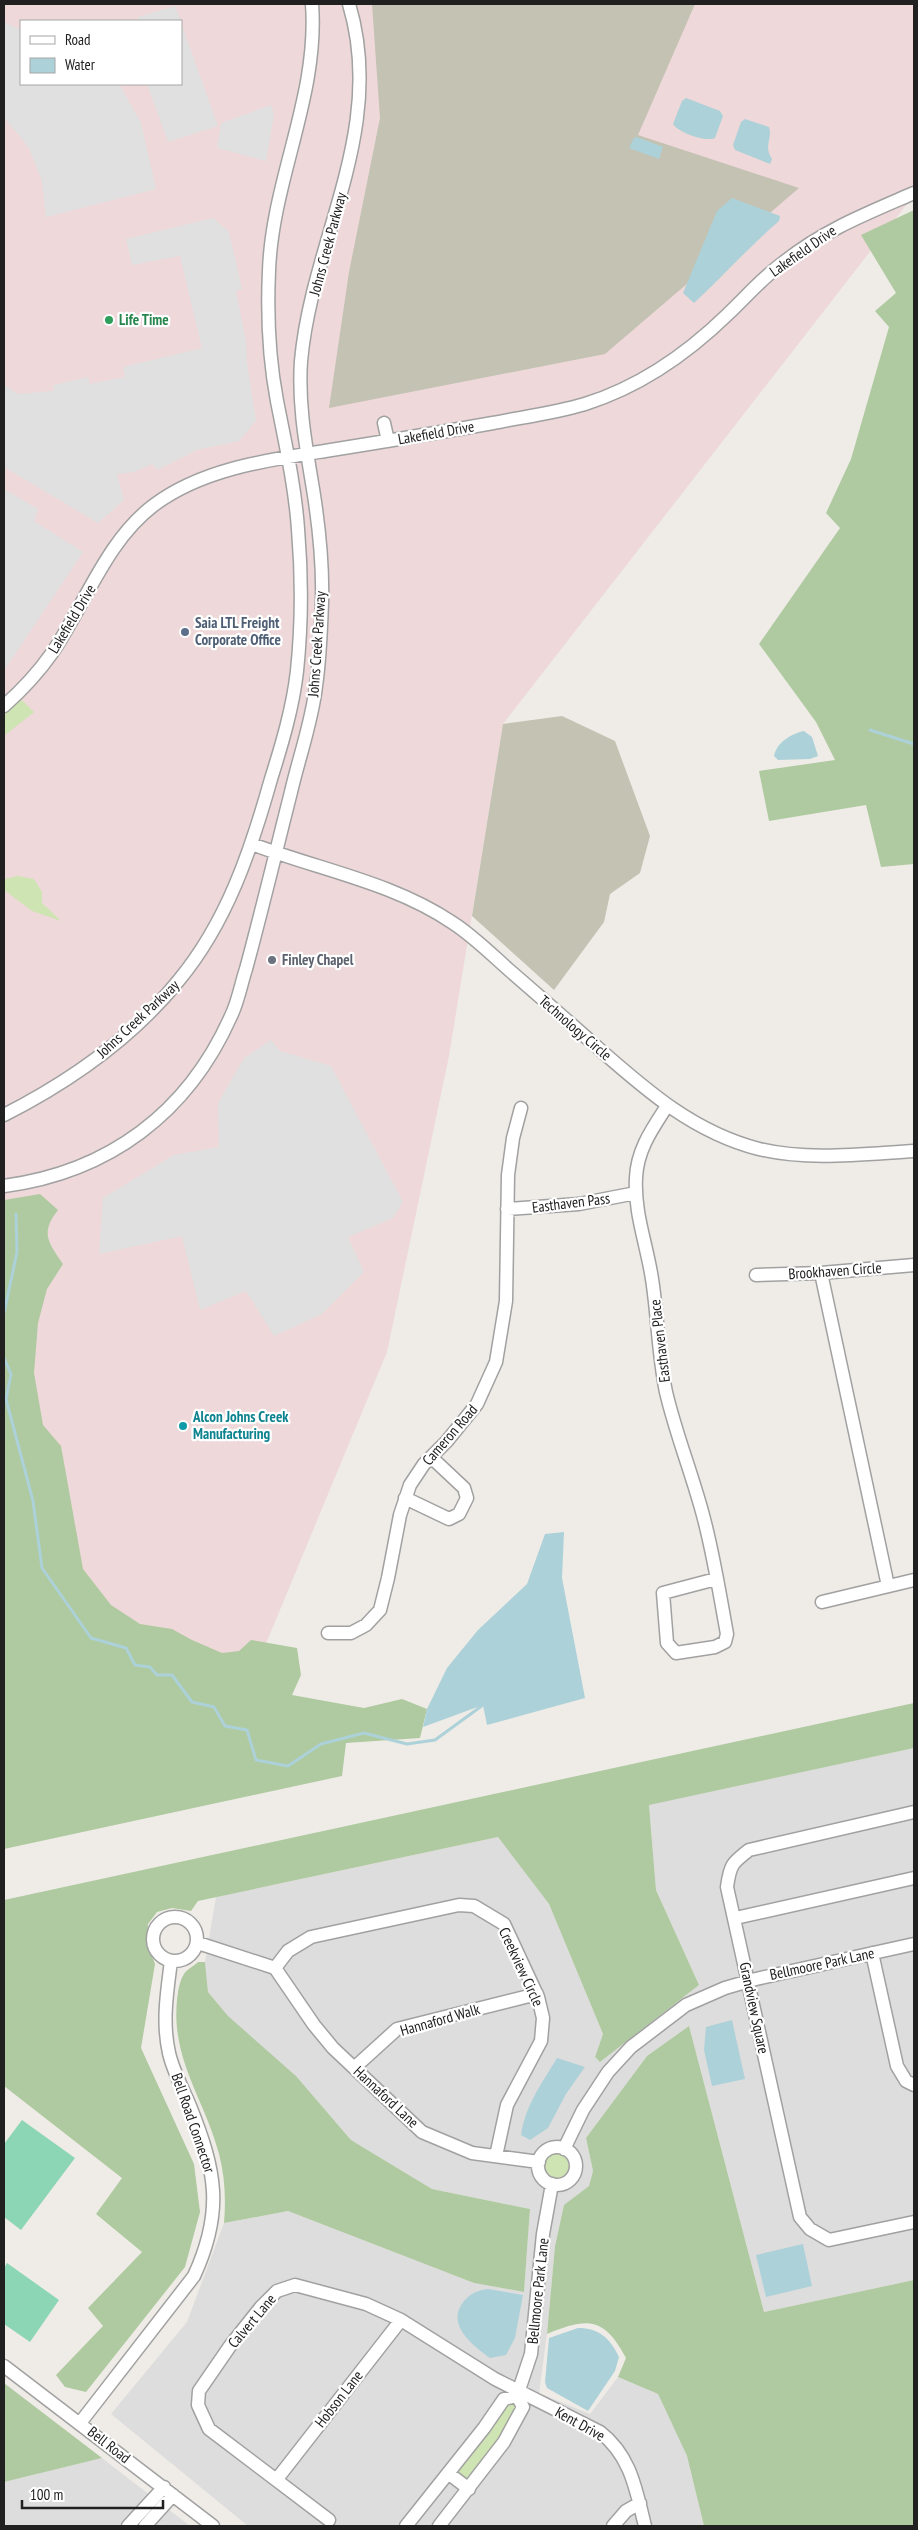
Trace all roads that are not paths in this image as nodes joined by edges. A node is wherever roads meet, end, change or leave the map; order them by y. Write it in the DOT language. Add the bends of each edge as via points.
graph roads {
  1 [pos="312,4"];
  2 [pos="349,4"];
  3 [pos="914,193"];
  4 [pos="384,423"];
  5 [pos="388,441"];
  6 [pos="307,454"];
  7 [pos="287,458"];
  8 [pos="4,706"];
  9 [pos="252,844"];
  10 [pos="276,853"];
  11 [pos="666,1106"];
  12 [pos="522,1108"];
  13 [pos="4,1114"];
  14 [pos="914,1151"];
  15 [pos="4,1186"];
  16 [pos="636,1193"];
  17 [pos="507,1209"];
  18 [pos="914,1265"];
  19 [pos="821,1273"];
  20 [pos="756,1275"];
  21 [pos="430,1457"];
  22 [pos="405,1498"];
  23 [pos="716,1579"];
  24 [pos="914,1580"];
  25 [pos="888,1586"];
  26 [pos="822,1602"];
  27 [pos="328,1633"];
  28 [pos="914,1812"];
  29 [pos="914,1878"];
  30 [pos="740,1917"];
  31 [pos="198,1943"];
  32 [pos="914,1944"];
  33 [pos="872,1953"];
  34 [pos="171,1961"];
  35 [pos="275,1968"];
  36 [pos="748,1981"];
  37 [pos="537,1994"];
  38 [pos="354,2068"];
  39 [pos="914,2085"];
  40 [pos="564,2149"];
  41 [pos="496,2156"];
  42 [pos="539,2162"];
  43 [pos="552,2184"];
  44 [pos="914,2222"];
  45 [pos="401,2320"];
  46 [pos="4,2366"];
  47 [pos="518,2394"];
  48 [pos="80,2423"];
  49 [pos="448,2473"];
  50 [pos="277,2479"];
  51 [pos="468,2489"];
  52 [pos="168,2491"];
  53 [pos="640,2503"];
  54 [pos="329,2520"];
  55 [pos="132,2525"];
  56 [pos="409,2525"];
  57 [pos="145,2526"];
  58 [pos="213,2526"];
  59 [pos="439,2526"];
  60 [pos="613,2526"];
  61 [pos="645,2526"];
  1 -- 7 [label="street, Johns Creek Parkway" via="311,67 273,231 269,270 270,349"];
  2 -- 6 [label="street, Johns Creek Parkway" via="360,64 359,109 352,152 304,340 300,395"];
  3 -- 5 [label="street, Lakefield Drive" via="844,223 808,243 706,334 636,382 593,401 559,411"];
  4 -- 5 [label="street"];
  5 -- 6 [label="street, Lakefield Drive"];
  6 -- 7 [label="street, Lakefield Drive"];
  6 -- 10 [label="street, Johns Creek Parkway" via="318,528 322,600 316,686"];
  7 -- 8 [label="street, Lakefield Drive" via="198,479 152,506 123,536 43,665"];
  7 -- 9 [label="street, Johns Creek Parkway" via="298,525 302,597 297,673 284,737"];
  9 -- 10 [label="street, Technology Circle"];
  9 -- 13 [label="street, Johns Creek Parkway" via="220,918 180,980 103,1054 52,1089"];
  10 -- 11 [label="street, Technology Circle" via="390,889 448,919 474,938"];
  10 -- 15 [label="street, Johns Creek Parkway" via="232,1015 210,1058 192,1082 154,1122 101,1158 68,1172"];
  11 -- 14 [label="street, Technology Circle" via="715,1134 759,1149 833,1155"];
  11 -- 16 [label="street, Easthaven Place" via="644,1140"];
  12 -- 17 [label="street, Cameron Road" via="513,1138"];
  16 -- 17 [label="street, Easthaven Pass" via="578,1204"];
  16 -- 23 [label="street, Easthaven Place" via="656,1299 659,1350 666,1390 677,1436 704,1518"];
  17 -- 21 [label="street, Cameron Road" via="506,1301 496,1362 477,1404"];
  18 -- 19 [label="street, Brookhaven Circle"];
  19 -- 20 [label="street, Brookhaven Circle"];
  19 -- 25 [label="street"];
  21 -- 22 [label="street, Cameron Road"];
  21 -- 22 [label="street" via="464,1488 467,1498 459,1514 449,1520"];
  22 -- 27 [label="street, Cameron Road" via="380,1610 366,1625 350,1633"];
  23 -- 23 [label="street, Easthaven Place" via="728,1634 725,1642 715,1647 676,1652 667,1643 663,1593"];
  24 -- 25 [label="street"];
  25 -- 26 [label="street"];
  28 -- 36 [label="street, Grandview Square" via="749,1850 735,1861 729,1869 727,1887"];
  29 -- 30 [label="street"];
  31 -- 34 [label="street" via="189,1957"];
  31 -- 34 [label="street" via="196,1931 188,1921 177,1916 164,1919 155,1928 153,1941 159,1955"];
  31 -- 35 [label="street"];
  32 -- 33 [label="street, Bellmoore Park Lane"];
  33 -- 36 [label="street, Bellmoore Park Lane"];
  33 -- 39 [label="street" via="897,2066 906,2081"];
  34 -- 48 [label="street, Bell Road Connector" via="165,2003 169,2054 204,2146 213,2180 214,2210 206,2250 194,2276"];
  35 -- 37 [label="street, Creekview Circle" via="288,1951 311,1937 459,1905 474,1906 504,1924"];
  35 -- 38 [label="street, Hannaford Lane" via="314,2025"];
  36 -- 40 [label="street, Bellmoore Park Lane" via="686,2005 632,2047 608,2072 583,2110"];
  36 -- 44 [label="street, Grandview Square" via="803,2223 829,2240"];
  37 -- 38 [label="street, Hannaford Walk" via="397,2029"];
  37 -- 41 [label="street, Creekview Circle" via="543,2018 541,2041 507,2105"];
  38 -- 41 [label="street, Hannaford Lane" via="422,2132 472,2152"];
  40 -- 42 [label="street" via="551,2149"];
  40 -- 43 [label="street" via="573,2157 576,2169 565,2184"];
  41 -- 42 [label="street, Hannaford Lane"];
  42 -- 43 [label="street" via="543,2178"];
  43 -- 47 [label="street, Bellmoore Park Lane" via="543,2234 531,2354"];
  45 -- 47 [label="street, Calvert Lane"];
  45 -- 50 [label="street, Hobson Lane"];
  45 -- 50 [label="street, Calvert Lane" via="366,2304 295,2285 277,2291 230,2346 199,2391 198,2405 202,2417 209,2429"];
  46 -- 48 [label="street, Bell Road"];
  47 -- 49 [label="street" via="504,2399"];
  47 -- 51 [label="street, Bellmoore Park Lane" via="523,2407 504,2442"];
  47 -- 53 [label="street, Kent Drive" via="609,2439 627,2462"];
  48 -- 52 [label="street, Bell Road"];
  49 -- 51 [label="street"];
  49 -- 56 [label="street"];
  50 -- 54 [label="street, Calvert Lane"];
  51 -- 59 [label="street, Bellmoore Park Lane"];
  52 -- 55 [label="street"];
  52 -- 57 [label="street"];
  52 -- 58 [label="street, Bell Road"];
  53 -- 60 [label="street" via="626,2511"];
  53 -- 61 [label="street, Kent Drive"];
}
